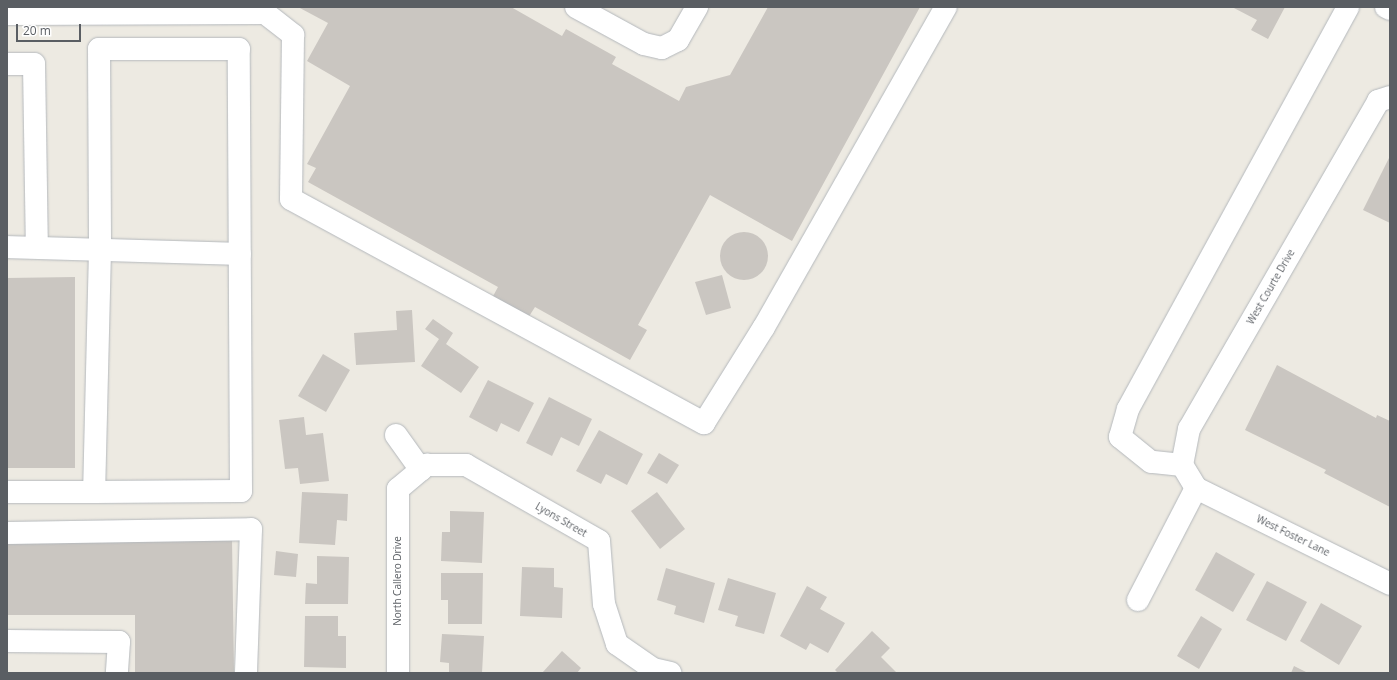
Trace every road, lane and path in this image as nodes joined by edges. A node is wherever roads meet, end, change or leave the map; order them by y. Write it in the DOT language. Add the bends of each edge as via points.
graph roads {
  1 [pos="576,7"];
  2 [pos="697,7"];
  3 [pos="946,7"];
  4 [pos="1348,7"];
  5 [pos="1386,7"];
  6 [pos="1390,9"];
  7 [pos="7,14"];
  8 [pos="7,64"];
  9 [pos="1390,97"];
  10 [pos="7,246"];
  11 [pos="37,248"];
  12 [pos="100,250"];
  13 [pos="240,254"];
  14 [pos="396,435"];
  15 [pos="1182,465"];
  16 [pos="421,470"];
  17 [pos="1196,488"];
  18 [pos="398,489"];
  19 [pos="7,492"];
  20 [pos="94,492"];
  21 [pos="7,533"];
  22 [pos="1390,584"];
  23 [pos="1138,600"];
  24 [pos="7,641"];
  25 [pos="117,673"];
  26 [pos="246,673"];
  27 [pos="398,673"];
  28 [pos="671,673"];
  1 -- 2 [label="street" via="644,44 662,48 678,40"];
  3 -- 7 [label="street" via="764,328 704,423 291,199 293,35 265,13"];
  4 -- 15 [label="street" via="1128,409 1120,437 1151,462"];
  5 -- 6 [label="street"];
  8 -- 11 [label="street" via="34,64"];
  9 -- 15 [label="street, West Courte Drive" via="1378,101 1193,422"];
  10 -- 11 [label="street"];
  11 -- 12 [label="street"];
  12 -- 13 [label="street"];
  12 -- 13 [label="street" via="99,49 239,49"];
  12 -- 20 [label="street"];
  13 -- 20 [label="street" via="241,491"];
  14 -- 16 [label="street"];
  15 -- 17 [label="street"];
  16 -- 18 [label="street, Lyons Street"];
  16 -- 28 [label="street, Lyons Street" via="427,465 466,465 599,541 604,604 617,644 653,669"];
  17 -- 22 [label="street, West Foster Lane"];
  17 -- 23 [label="street"];
  18 -- 27 [label="street, North Callero Drive"];
  19 -- 20 [label="street"];
  21 -- 26 [label="street" via="251,530"];
  24 -- 25 [label="street" via="119,642"];
}
